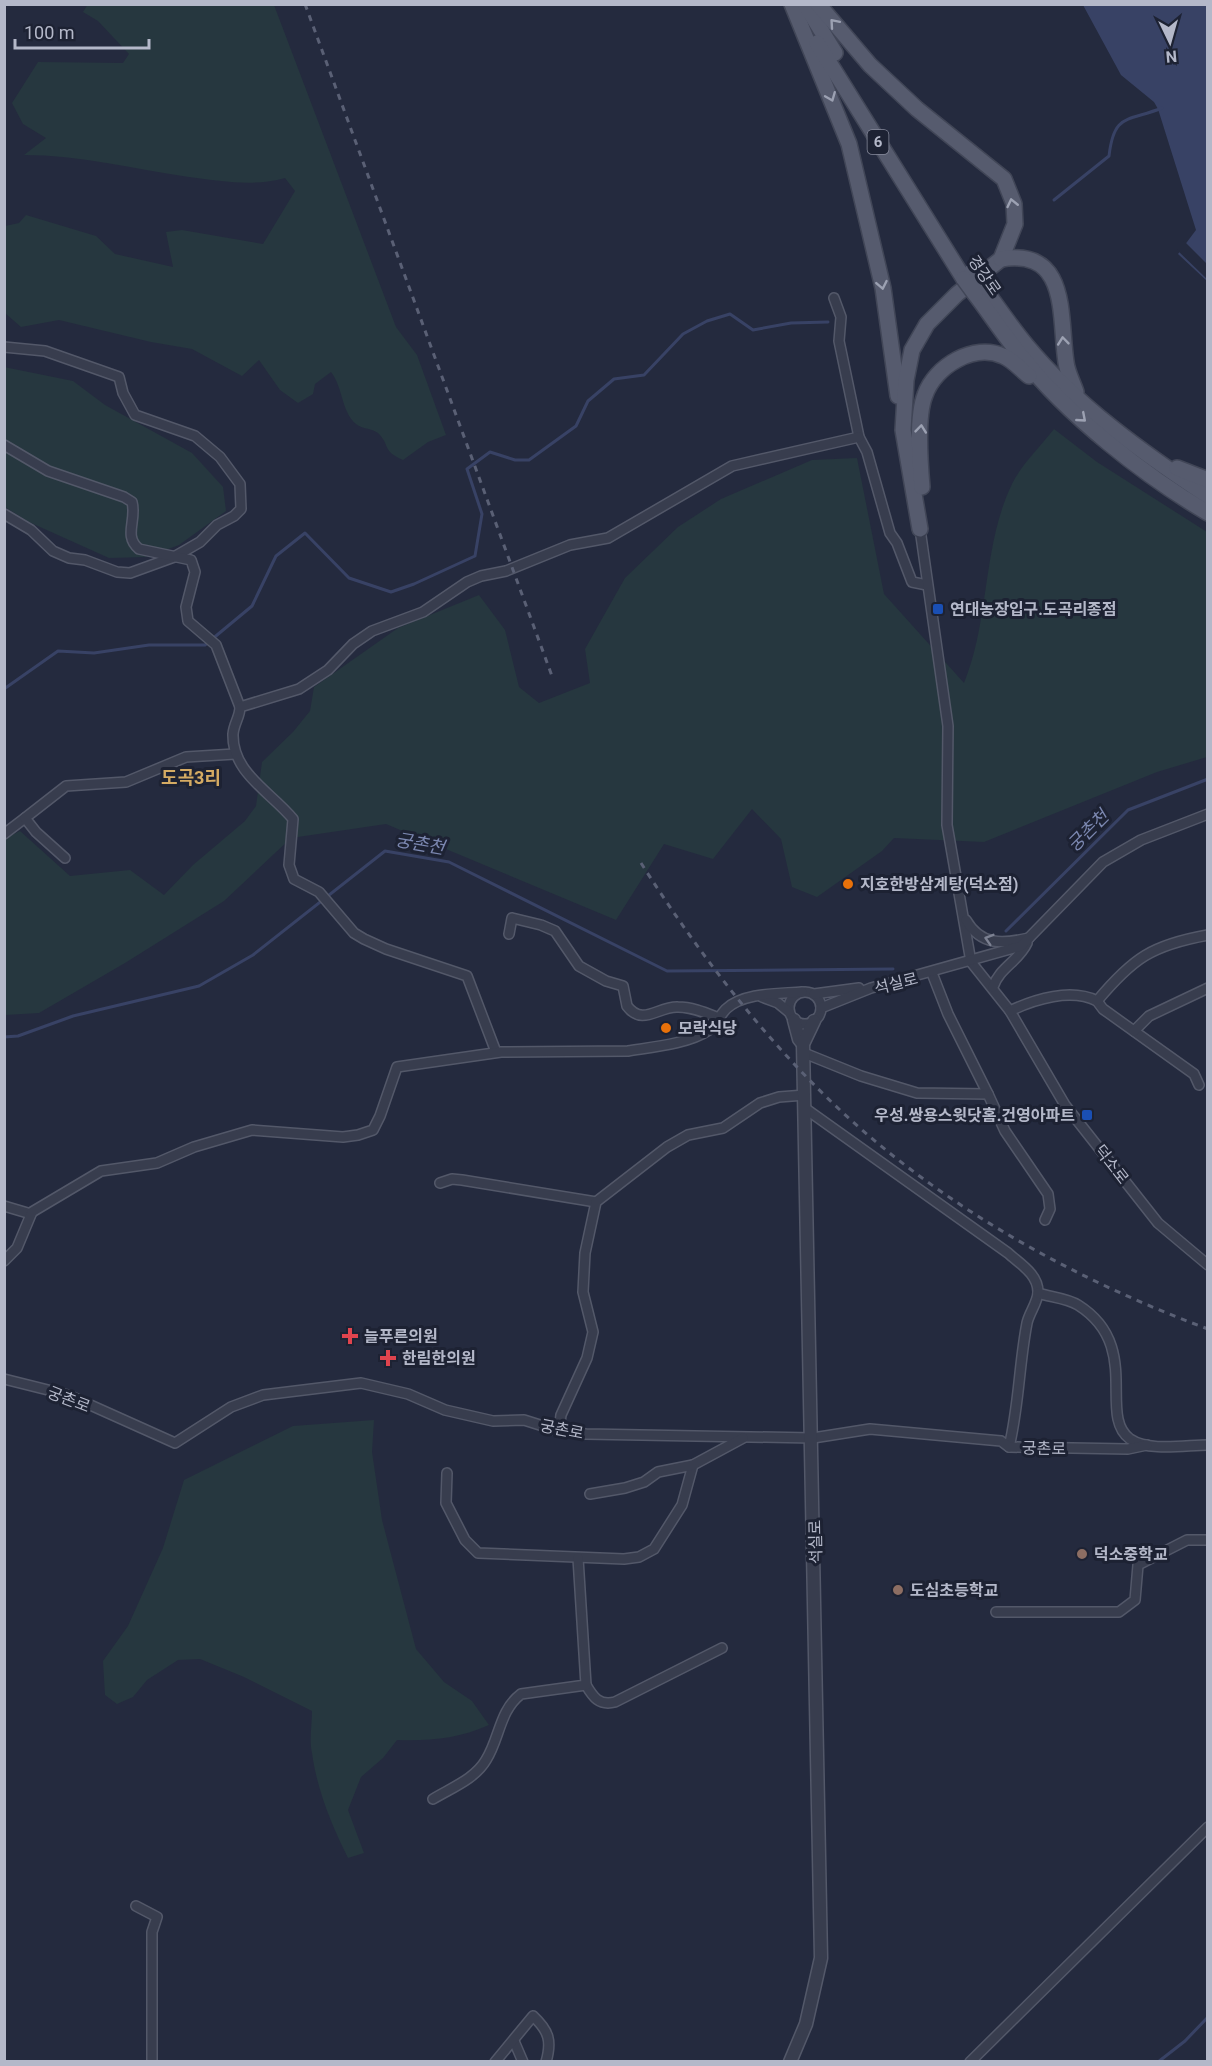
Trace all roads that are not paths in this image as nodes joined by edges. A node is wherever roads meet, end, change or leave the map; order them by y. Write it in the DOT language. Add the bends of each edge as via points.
graph roads {
  1 [pos="792,4"];
  2 [pos="805,4"];
  3 [pos="818,4"];
  4 [pos="1001,259"];
  5 [pos="968,275"];
  6 [pos="834,298"];
  7 [pos="4,347"];
  8 [pos="1071,399"];
  9 [pos="903,430"];
  10 [pos="859,437"];
  11 [pos="4,445"];
  12 [pos="1149,457"];
  13 [pos="1208,480"];
  14 [pos="1208,496"];
  15 [pos="1208,513"];
  16 [pos="4,514"];
  17 [pos="920,529"];
  18 [pos="174,556"];
  19 [pos="927,585"];
  20 [pos="240,707"];
  21 [pos="234,754"];
  22 [pos="1208,814"];
  23 [pos="25,818"];
  24 [pos="4,834"];
  25 [pos="65,858"];
  26 [pos="962,912"];
  27 [pos="509,934"];
  28 [pos="1208,935"];
  29 [pos="1029,938"];
  30 [pos="971,962"];
  31 [pos="932,973"];
  32 [pos="993,987"];
  33 [pos="871,988"];
  34 [pos="802,992"];
  35 [pos="1206,992"];
  36 [pos="814,994"];
  37 [pos="754,997"];
  38 [pos="1097,1001"];
  39 [pos="821,1008"];
  40 [pos="1010,1011"];
  41 [pos="791,1016"];
  42 [pos="719,1018"];
  43 [pos="814,1021"];
  44 [pos="1134,1031"];
  45 [pos="804,1048"];
  46 [pos="496,1052"];
  47 [pos="1199,1085"];
  48 [pos="988,1094"];
  49 [pos="805,1095"];
  50 [pos="806,1109"];
  51 [pos="440,1183"];
  52 [pos="596,1202"];
  53 [pos="4,1206"];
  54 [pos="31,1214"];
  55 [pos="1046,1220"];
  56 [pos="4,1261"];
  57 [pos="1208,1265"];
  58 [pos="1038,1293"];
  59 [pos="4,1379"];
  60 [pos="559,1431"];
  61 [pos="745,1437"];
  62 [pos="813,1438"];
  63 [pos="1147,1445"];
  64 [pos="1208,1445"];
  65 [pos="1009,1447"];
  66 [pos="693,1465"];
  67 [pos="447,1473"];
  68 [pos="590,1494"];
  69 [pos="1208,1540"];
  70 [pos="578,1558"];
  71 [pos="996,1612"];
  72 [pos="722,1648"];
  73 [pos="586,1685"];
  74 [pos="433,1799"];
  75 [pos="1208,1827"];
  76 [pos="135,1906"];
  77 [pos="514,2041"];
  78 [pos="152,2061"];
  79 [pos="495,2061"];
  80 [pos="523,2061"];
  81 [pos="546,2061"];
  82 [pos="790,2061"];
  83 [pos="970,2061"];
  1 -- 5 [label="main road, 경강로 / 6"];
  1 -- 9 [label="main road, one-way" via="849,144 883,288"];
  2 -- 5 [label="main road, 경강로 / 6"];
  4 -- 3 [label="main road, one-way" via="1015,224 1014,204 1004,178 917,109 870,65"];
  8 -- 4 [label="main road, one-way" via="1061,299 1053,276 1033,261 1018,256"];
  4 -- 9 [label="main road" via="927,324 912,350"];
  5 -- 8 [label="main road, 경강로 / 6, bridge"];
  6 -- 10 [label="street" via="841,316 839,341"];
  7 -- 18 [label="street" via="45,351 119,377 135,415 188,432 220,457 240,484 241,509 200,542"];
  8 -- 12 [label="main road, 경강로 / 6"];
  8 -- 15 [label="main road, 경강로 / 6, one-way" via="1124,454"];
  17 -- 8 [label="main road, one-way" via="919,449 925,395 943,370 955,360 976,352 993,353"];
  9 -- 17 [label="main road"];
  10 -- 19 [label="street" via="867,452 890,533 912,582"];
  10 -- 20 [label="street" via="732,466 608,538 570,545 506,572 467,582 423,612 372,631 328,670 299,689"];
  11 -- 18 [label="street" via="48,471 132,502 132,544"];
  12 -- 13 [label="main road"];
  12 -- 14 [label="main road, 경강로 / 6"];
  16 -- 18 [label="street" via="31,530 53,551 117,572 130,573"];
  17 -- 19 [label="street"];
  18 -- 20 [label="street" via="191,560 195,572 186,607 188,621 216,645"];
  19 -- 26 [label="street" via="948,726 947,825"];
  20 -- 21 [label="street" via="234,723"];
  21 -- 23 [label="street" via="186,757 126,782 66,786"];
  21 -- 46 [label="street" via="254,781 293,819 290,872 294,879 321,894 354,933 364,939 467,976"];
  22 -- 29 [label="street" via="1141,840 1103,862"];
  23 -- 24 [label="street"];
  23 -- 25 [label="street"];
  29 -- 26 [label="street, one-way" via="1006,943 989,941 979,936"];
  26 -- 30 [label="street"];
  27 -- 42 [label="street" via="512,918 555,932 579,966 623,986 627,1006 638,1016 647,1017 677,1006"];
  28 -- 38 [label="street" via="1158,946 1112,983"];
  29 -- 30 [label="street, 석실로" via="1021,946"];
  29 -- 32 [label="street" via="1022,954 996,976"];
  30 -- 31 [label="street, 석실로"];
  30 -- 32 [label="street, 덕소로"];
  31 -- 33 [label="street, 석실로"];
  31 -- 48 [label="street"];
  32 -- 40 [label="street, 덕소로"];
  33 -- 36 [label="street"];
  33 -- 39 [label="street, 석실로"];
  34 -- 36 [label="street"];
  34 -- 37 [label="street"];
  34 -- 41 [label="street" via="793,997"];
  35 -- 44 [label="street" via="1149,1016"];
  36 -- 39 [label="street"];
  37 -- 41 [label="street" via="767,997"];
  37 -- 42 [label="street" via="728,1007"];
  38 -- 40 [label="street" via="1067,995"];
  38 -- 44 [label="street"];
  39 -- 43 [label="street, 석실로"];
  40 -- 57 [label="street, 덕소로" via="1065,1105 1158,1223"];
  41 -- 43 [label="street" via="804,1024"];
  41 -- 45 [label="street"];
  42 -- 46 [label="street" via="710,1030 647,1048"];
  43 -- 45 [label="street, 석실로"];
  44 -- 47 [label="street" via="1194,1074"];
  45 -- 48 [label="street" via="861,1076 917,1093"];
  45 -- 49 [label="street, 석실로"];
  46 -- 54 [label="street" via="398,1066 373,1130 358,1136 252,1130 237,1133 157,1163 101,1171"];
  48 -- 55 [label="street" via="1005,1131 1048,1194 1050,1209"];
  49 -- 50 [label="street, 석실로"];
  49 -- 52 [label="street" via="760,1103 723,1128 688,1135"];
  50 -- 58 [label="street" via="1008,1253 1033,1275"];
  50 -- 62 [label="street, 석실로"];
  51 -- 52 [label="street" via="462,1180"];
  52 -- 60 [label="street" via="585,1253 583,1292 593,1332 587,1358 561,1415"];
  53 -- 54 [label="street"];
  54 -- 56 [label="street" via="17,1248"];
  58 -- 63 [label="street" via="1077,1304 1101,1325 1112,1341 1116,1361 1118,1423 1131,1440"];
  58 -- 65 [label="street" via="1028,1317 1018,1410"];
  59 -- 60 [label="street, 궁촌로" via="68,1395 175,1443 231,1407 263,1395 361,1383 408,1394 445,1410 493,1420 524,1420"];
  60 -- 61 [label="street, 궁촌로"];
  61 -- 62 [label="street, 궁촌로"];
  61 -- 66 [label="street"];
  62 -- 65 [label="street, 궁촌로" via="870,1429 1001,1442"];
  62 -- 82 [label="street, 석실로" via="821,1958 807,2024"];
  63 -- 64 [label="street, 궁촌로"];
  63 -- 65 [label="street, 궁촌로" via="1128,1449"];
  66 -- 68 [label="street" via="658,1472 626,1488"];
  66 -- 70 [label="street" via="682,1505 654,1549 639,1557"];
  67 -- 70 [label="street" via="446,1503 460,1532 478,1554"];
  69 -- 71 [label="street" via="1187,1540 1138,1565 1135,1600 1119,1612"];
  70 -- 73 [label="street"];
  72 -- 73 [label="street" via="606,1705"];
  73 -- 74 [label="street" via="527,1693 514,1699 480,1768"];
  75 -- 83 [label="street"];
  76 -- 78 [label="street" via="157,1917 152,1932"];
  77 -- 79 [label="street"];
  77 -- 80 [label="street"];
  77 -- 81 [label="street" via="533,2016 551,2038"];
}
